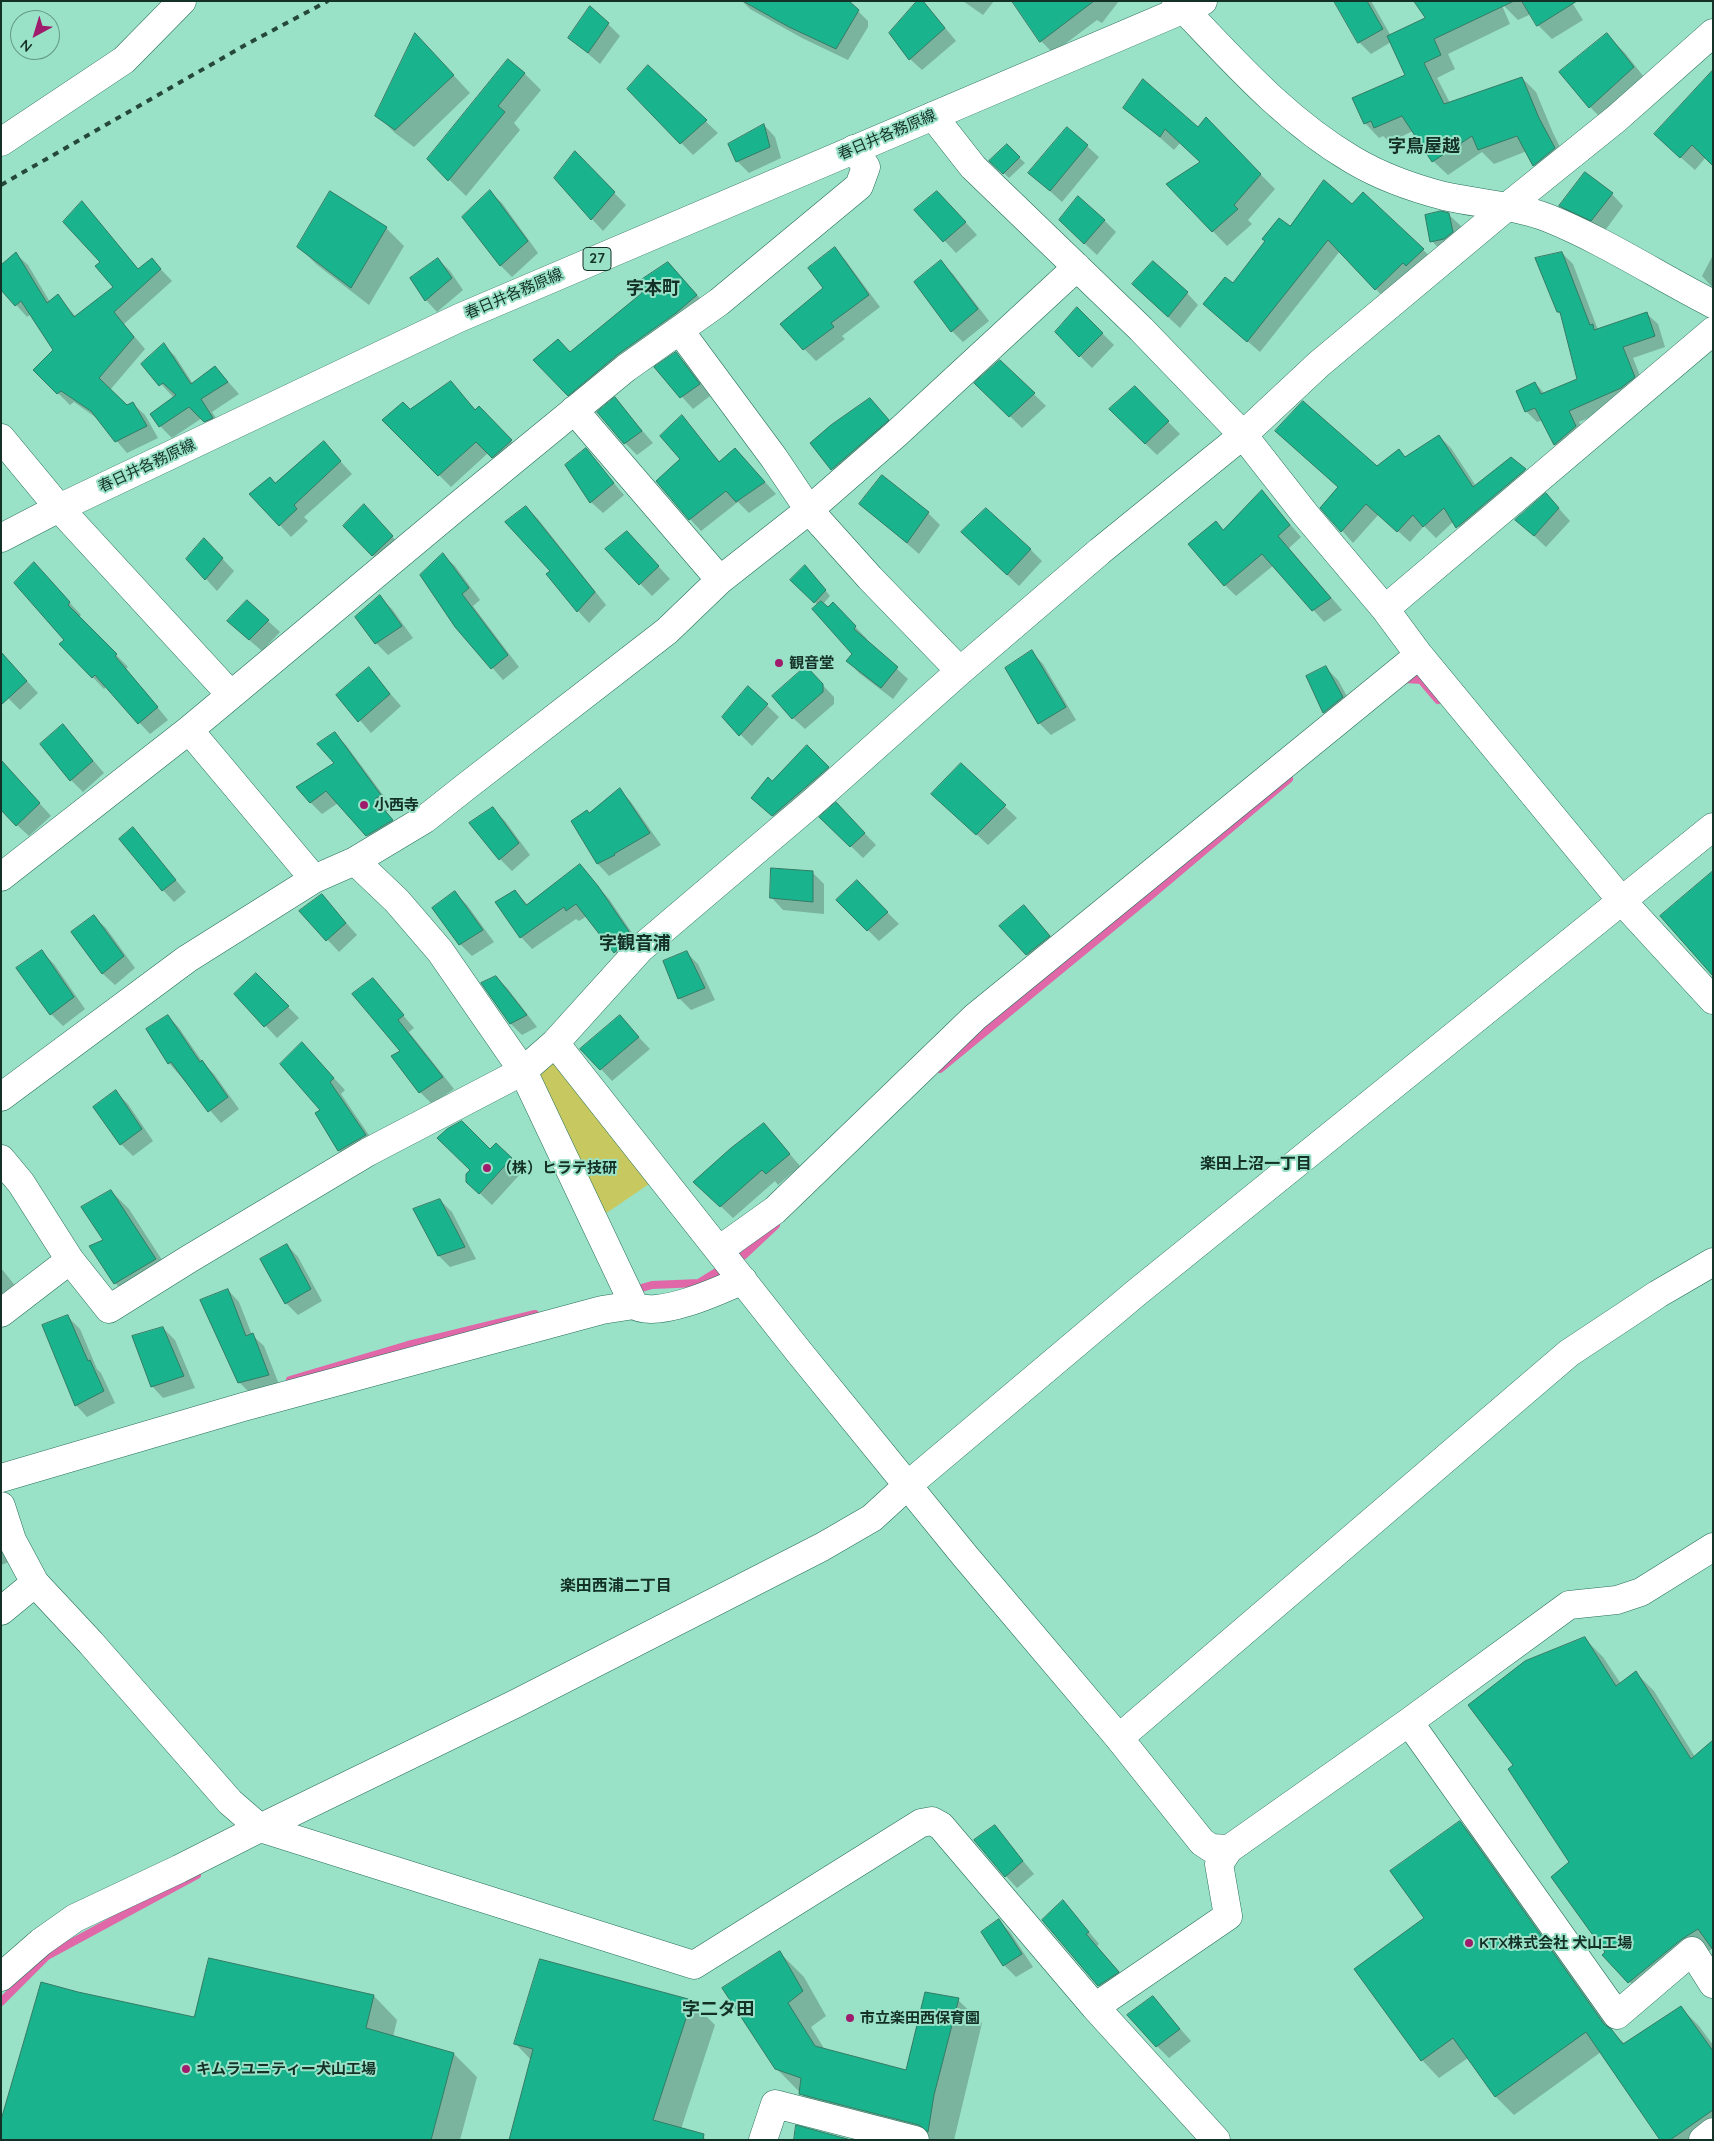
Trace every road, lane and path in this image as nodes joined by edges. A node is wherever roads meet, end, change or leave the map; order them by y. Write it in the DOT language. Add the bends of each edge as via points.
graph roads {
  1 [pos="182,1"];
  2 [pos="1187,4"];
  3 [pos="1713,33"];
  4 [pos="933,116"];
  5 [pos="1,142"];
  6 [pos="854,149"];
  7 [pos="1508,206"];
  8 [pos="1077,267"];
  9 [pos="1713,304"];
  10 [pos="680,331"];
  11 [pos="1713,331"];
  12 [pos="574,410"];
  13 [pos="1243,435"];
  14 [pos="1,438"];
  15 [pos="59,508"];
  16 [pos="809,510"];
  17 [pos="1,538"];
  18 [pos="720,580"];
  19 [pos="1385,609"];
  20 [pos="1419,655"];
  21 [pos="960,671"];
  22 [pos="231,695"];
  23 [pos="189,730"];
  24 [pos="1713,828"];
  25 [pos="355,862"];
  26 [pos="1,877"];
  27 [pos="314,879"];
  28 [pos="1621,900"];
  29 [pos="1713,1000"];
  30 [pos="555,1043"];
  31 [pos="523,1071"];
  32 [pos="1,1097"];
  33 [pos="1,1159"];
  34 [pos="719,1250"];
  35 [pos="70,1260"];
  36 [pos="1713,1262"];
  37 [pos="743,1280"];
  38 [pos="634,1305"];
  39 [pos="1,1312"];
  40 [pos="1,1478"];
  41 [pos="908,1485"];
  42 [pos="1,1506"];
  43 [pos="1713,1547"];
  44 [pos="35,1583"];
  45 [pos="1,1611"];
  46 [pos="1409,1722"];
  47 [pos="1119,1738"];
  48 [pos="260,1828"];
  49 [pos="1229,1849"];
  50 [pos="1,1977"];
  51 [pos="1713,1984"];
  52 [pos="1095,2007"];
  53 [pos="1713,2132"];
  54 [pos="763,2140"];
  55 [pos="915,2140"];
  56 [pos="1216,2140"];
  57 [pos="1703,2140"];
  1 -- 5 [label="street" via="124,60"];
  2 -- 4 [label="street, 春日井各務原線 / 27"];
  2 -- 7 [label="street" via="1248,78 1326,143 1389,178 1444,196"];
  3 -- 7 [label="street" via="1616,119"];
  4 -- 6 [label="street, 春日井各務原線 / 27"];
  4 -- 8 [label="street" via="974,167"];
  6 -- 10 [label="street" via="866,168 859,186"];
  6 -- 15 [label="street, 春日井各務原線 / 27" via="459,318"];
  7 -- 9 [label="street" via="1548,218"];
  7 -- 13 [label="street" via="1319,364"];
  8 -- 13 [label="street"];
  8 -- 16 [label="street"];
  10 -- 12 [label="street" via="626,368"];
  10 -- 16 [label="street"];
  11 -- 19 [label="street"];
  12 -- 18 [label="street"];
  12 -- 22 [label="street"];
  13 -- 19 [label="street"];
  13 -- 21 [label="street"];
  14 -- 15 [label="street"];
  15 -- 17 [label="street, 春日井各務原線 / 27"];
  15 -- 22 [label="street"];
  16 -- 18 [label="street"];
  16 -- 21 [label="street"];
  18 -- 25 [label="street" via="667,631 424,819"];
  19 -- 20 [label="street"];
  20 -- 28 [label="street"];
  20 -- 34 [label="street" via="975,1017 775,1210"];
  21 -- 30 [label="street" via="640,949"];
  22 -- 23 [label="street"];
  23 -- 26 [label="street"];
  23 -- 27 [label="street"];
  24 -- 28 [label="street"];
  25 -- 27 [label="street"];
  25 -- 31 [label="street" via="397,900 440,951"];
  27 -- 32 [label="street" via="187,959"];
  28 -- 29 [label="street"];
  28 -- 41 [label="street" via="1136,1293"];
  30 -- 31 [label="street"];
  30 -- 34 [label="street"];
  31 -- 35 [label="street" via="368,1152 109,1309"];
  31 -- 38 [label="street"];
  33 -- 35 [label="street" via="21,1183"];
  34 -- 37 [label="street"];
  35 -- 39 [label="street"];
  36 -- 47 [label="street" via="1569,1353"];
  37 -- 38 [label="street" via="702,1299 663,1308 640,1309"];
  37 -- 41 [label="street"];
  38 -- 40 [label="street" via="602,1310 243,1407"];
  41 -- 47 [label="street"];
  41 -- 48 [label="street" via="872,1518 822,1546 515,1704"];
  42 -- 44 [label="street" via="12,1540"];
  43 -- 46 [label="street" via="1641,1592 1617,1600 1569,1605"];
  44 -- 45 [label="street"];
  44 -- 48 [label="street" via="230,1802"];
  46 -- 49 [label="street"];
  46 -- 51 [label="street" via="1617,2015 1692,1951"];
  47 -- 49 [label="street" via="1202,1842 1211,1848"];
  48 -- 50 [label="street" via="75,1918"];
  48 -- 52 [label="street" via="694,1965 921,1823 932,1821 941,1826"];
  49 -- 52 [label="street" via="1219,1864 1228,1916"];
  52 -- 56 [label="street"];
  53 -- 57 [label="street"];
  54 -- 55 [label="street" via="775,2104"];
}
